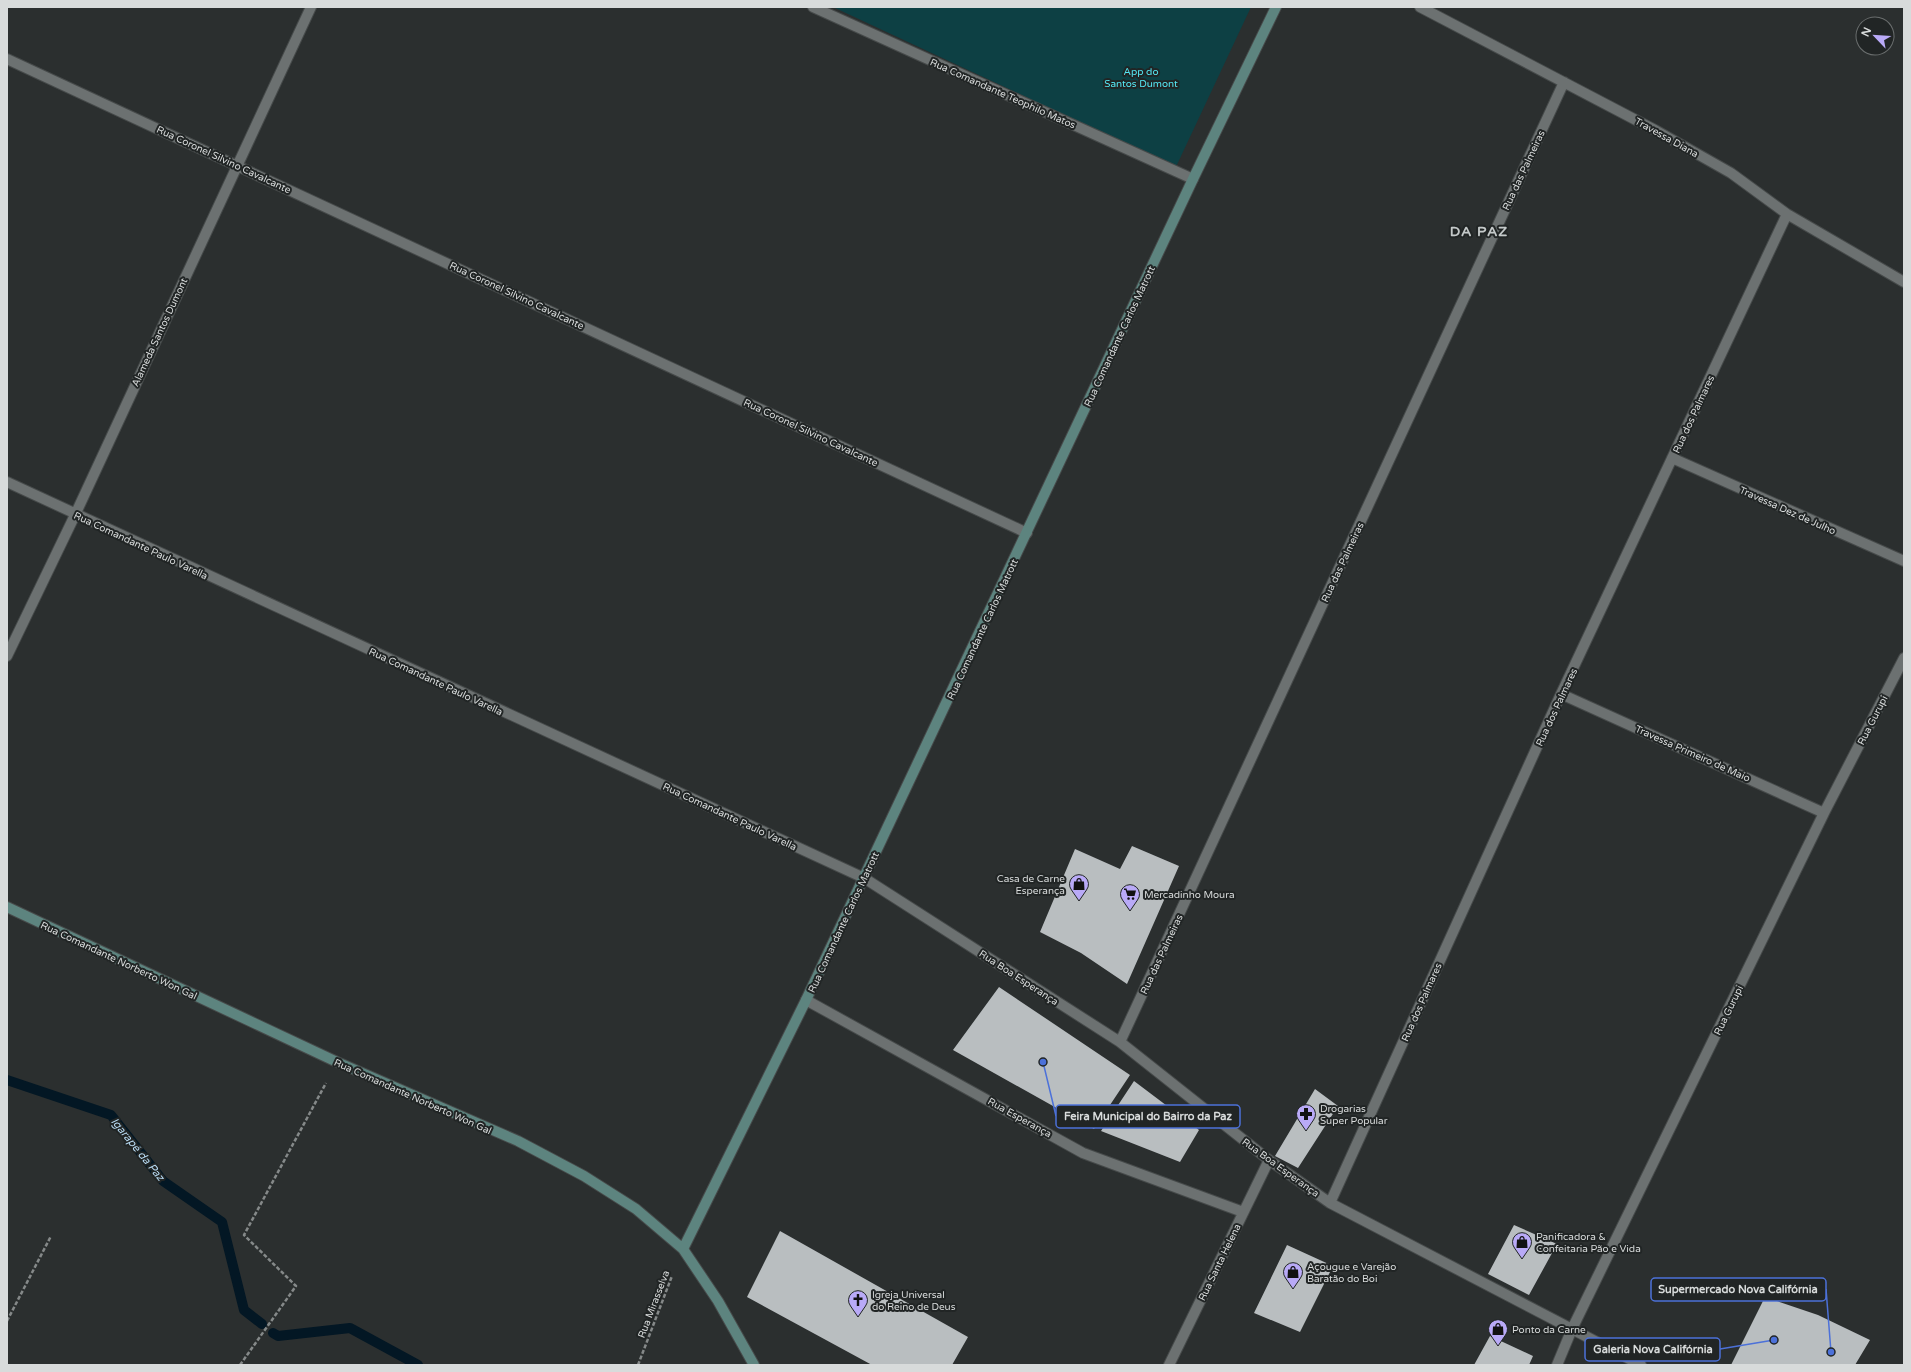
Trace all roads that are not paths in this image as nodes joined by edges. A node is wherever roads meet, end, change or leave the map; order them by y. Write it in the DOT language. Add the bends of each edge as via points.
graph roads {
  1 [pos="311,7"];
  2 [pos="813,7"];
  3 [pos="1276,7"];
  4 [pos="1420,7"];
  5 [pos="7,59"];
  6 [pos="1564,82"];
  7 [pos="237,164"];
  8 [pos="1193,180"];
  9 [pos="1787,214"];
  10 [pos="1904,282"];
  11 [pos="1672,458"];
  12 [pos="7,482"];
  13 [pos="75,515"];
  14 [pos="1027,533"];
  15 [pos="1904,561"];
  16 [pos="7,656"];
  17 [pos="1904,658"];
  18 [pos="1561,694"];
  19 [pos="1824,813"];
  20 [pos="864,878"];
  21 [pos="7,907"];
  22 [pos="806,1000"];
  23 [pos="1120,1042"];
  24 [pos="1269,1160"];
  25 [pos="1330,1203"];
  26 [pos="1243,1212"];
  27 [pos="683,1249"];
  28 [pos="1572,1329"];
  29 [pos="754,1365"];
  30 [pos="1170,1365"];
  31 [pos="1557,1365"];
  32 [pos="1641,1365"];
  1 -- 7 [label="street, Alameda Santos Dumont"];
  2 -- 8 [label="street, Rua Comandante Teophilo Matos"];
  3 -- 8 [label="street, Rua Comandante Carlos Matrott"];
  4 -- 6 [label="street, Travessa Diana"];
  5 -- 7 [label="street, Rua Coronel Silvino Cavalcante"];
  6 -- 9 [label="street, Travessa Diana" via="1730,173"];
  6 -- 23 [label="street, Rua das Palmeiras"];
  7 -- 13 [label="street, Alameda Santos Dumont"];
  7 -- 14 [label="street, Rua Coronel Silvino Cavalcante"];
  8 -- 14 [label="street, Rua Comandante Carlos Matrott"];
  9 -- 10 [label="street, Travessa Diana"];
  9 -- 11 [label="street, Rua dos Palmares"];
  11 -- 15 [label="street, Travessa Dez de Julho"];
  11 -- 18 [label="street, Rua dos Palmares"];
  12 -- 13 [label="street, Rua Comandante Paulo Varella"];
  13 -- 16 [label="street, Alameda Santos Dumont"];
  13 -- 20 [label="street, Rua Comandante Paulo Varella"];
  14 -- 20 [label="street, Rua Comandante Carlos Matrott"];
  17 -- 19 [label="street, Rua Gurupi"];
  18 -- 19 [label="street, Travessa Primeiro de Maio"];
  18 -- 25 [label="street, Rua dos Palmares"];
  19 -- 28 [label="street, Rua Gurupi"];
  20 -- 22 [label="street, Rua Comandante Carlos Matrott"];
  20 -- 23 [label="street, Rua Boa Esperança"];
  21 -- 27 [label="street, Rua Comandante Norberto Won Gal" via="337,1062 518,1142 584,1176 636,1210"];
  22 -- 26 [label="street, Rua Esperança" via="1083,1153"];
  22 -- 27 [label="street, Rua Comandante Carlos Matrott"];
  23 -- 24 [label="street, Rua Boa Esperança"];
  24 -- 25 [label="street, Rua Boa Esperança"];
  24 -- 26 [label="street, Rua Santa Helena"];
  25 -- 28 [label="street, Rua Boa Esperança"];
  26 -- 30 [label="street, Rua Santa Helena"];
  27 -- 29 [label="street, Rua Comandante Norberto Won Gal" via="718,1301"];
  28 -- 31 [label="street, Rua Gurupi"];
  28 -- 32 [label="street, Rua Boa Esperança"];
}
